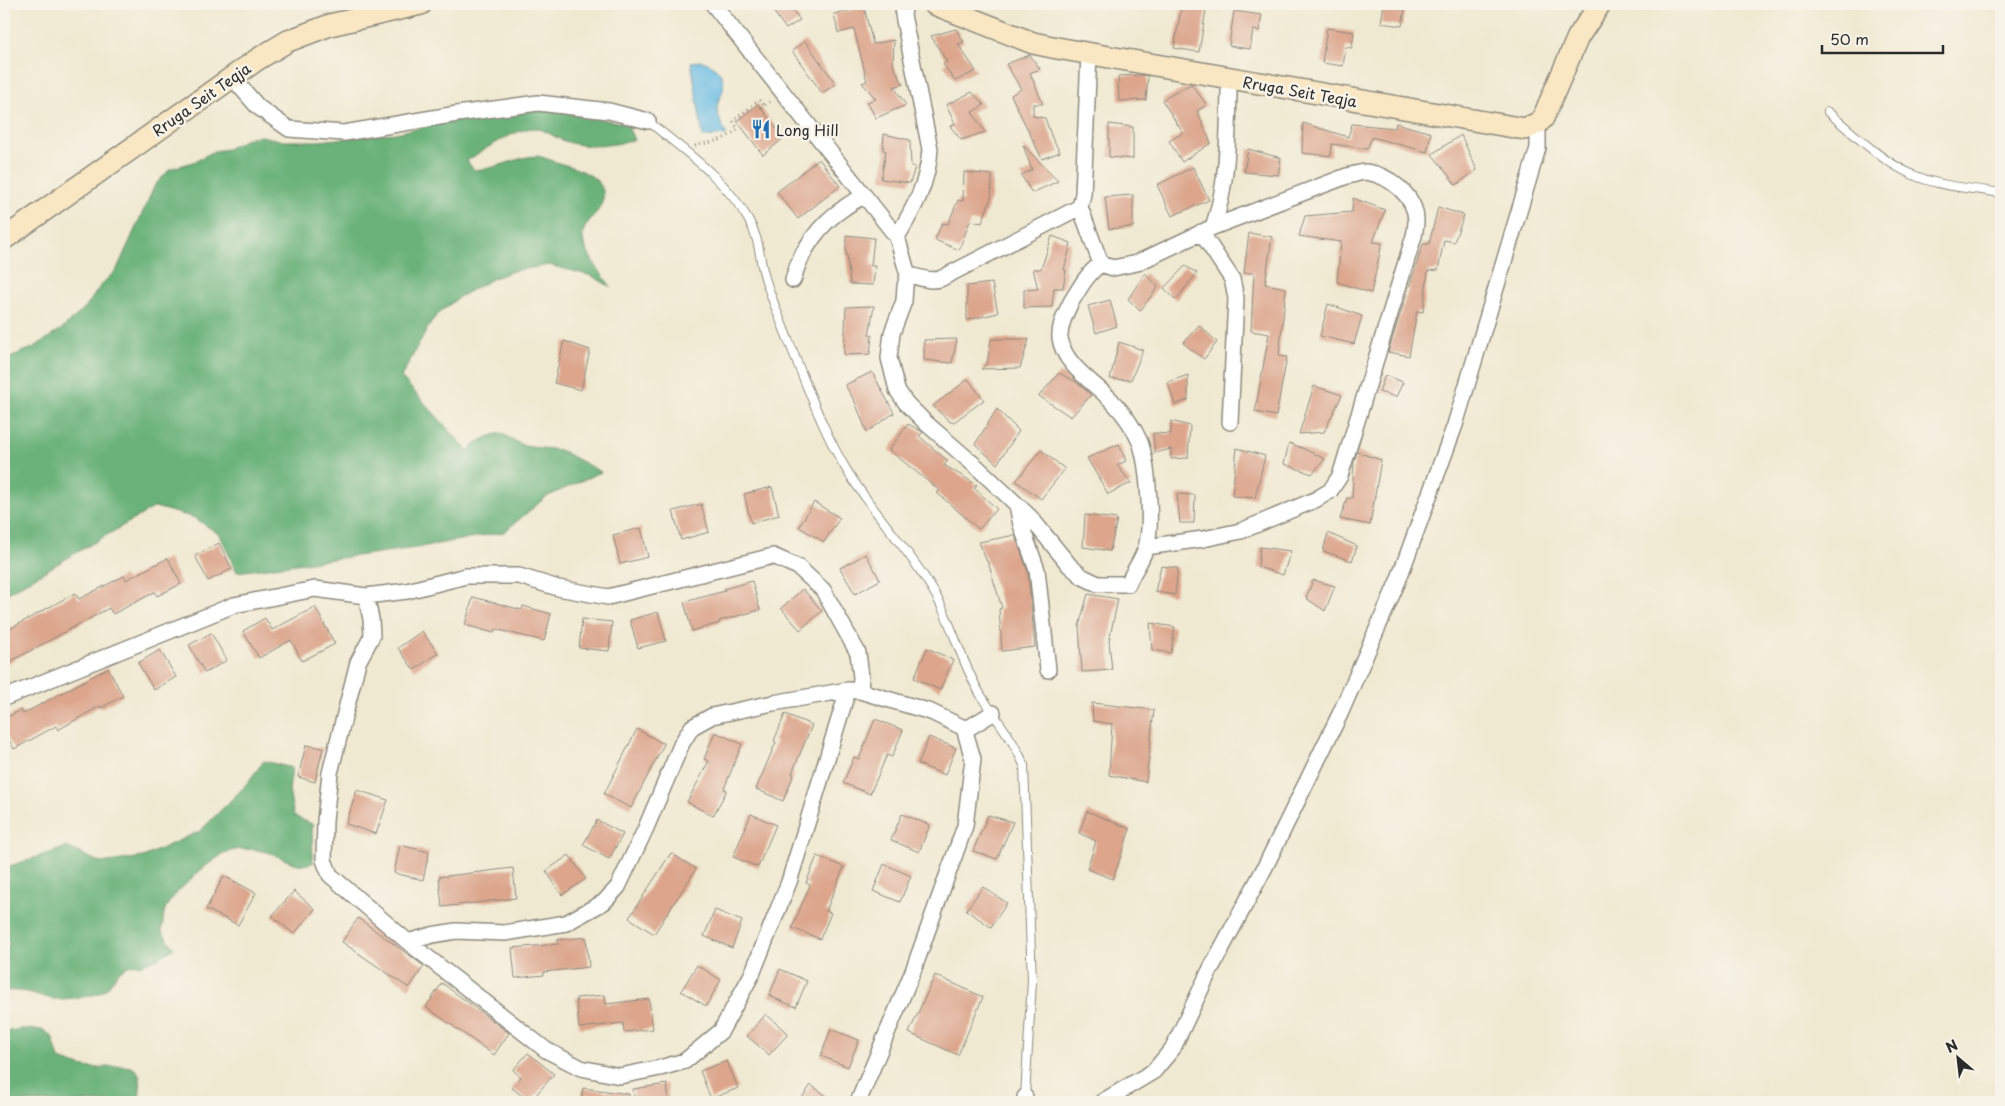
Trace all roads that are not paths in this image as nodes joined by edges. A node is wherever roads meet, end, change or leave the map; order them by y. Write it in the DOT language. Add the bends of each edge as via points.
graph roads {
  1 [pos="421,4"];
  2 [pos="713,4"];
  3 [pos="905,4"];
  4 [pos="934,4"];
  5 [pos="1600,4"];
  6 [pos="1089,54"];
  7 [pos="232,77"];
  8 [pos="1229,91"];
  9 [pos="1828,112"];
  10 [pos="648,120"];
  11 [pos="1538,123"];
  12 [pos="2001,194"];
  13 [pos="864,196"];
  14 [pos="1080,207"];
  15 [pos="1207,229"];
  16 [pos="897,237"];
  17 [pos="4,239"];
  18 [pos="1101,264"];
  19 [pos="908,275"];
  20 [pos="793,280"];
  21 [pos="1230,422"];
  22 [pos="1017,505"];
  23 [pos="1146,547"];
  24 [pos="366,596"];
  25 [pos="1048,670"];
  26 [pos="854,691"];
  27 [pos="4,698"];
  28 [pos="993,713"];
  29 [pos="964,728"];
  30 [pos="408,942"];
  31 [pos="1025,1100"];
  32 [pos="858,1102"];
  33 [pos="1102,1102"];
  1 -- 7 [label="main road, Rruga Seit Teqja" via="330,25 288,41"];
  2 -- 13 [label="street"];
  3 -- 16 [label="street" via="903,15 930,149 929,170 922,190"];
  4 -- 6 [label="main road, Rruga Seit Teqja" via="1033,42"];
  5 -- 11 [label="main road" via="1578,37"];
  6 -- 11 [label="main road, Rruga Seit Teqja" via="1518,128"];
  6 -- 14 [label="street"];
  7 -- 10 [label="street" via="258,107 289,129 344,133 538,103 609,111"];
  7 -- 17 [label="main road, Rruga Seit Teqja"];
  8 -- 15 [label="street" via="1221,206"];
  9 -- 12 [label="lane" via="1882,157 1912,174 1949,185"];
  10 -- 28 [label="lane" via="711,172 747,218 760,246 764,277 779,320 824,428 846,470 929,584 969,673"];
  11 -- 33 [label="street" via="1538,148 1454,425 1398,581 1340,714 1172,1048 1154,1071"];
  13 -- 16 [label="street"];
  13 -- 20 [label="street" via="844,207 823,225 796,265"];
  14 -- 18 [label="street"];
  14 -- 19 [label="street" via="940,279 930,282"];
  15 -- 18 [label="street" via="1137,263 1113,268"];
  15 -- 21 [label="street" via="1232,279 1236,298"];
  15 -- 23 [label="street" via="1365,172 1382,176 1398,185 1410,202 1416,219 1414,236 1340,476 1330,491 1241,531"];
  16 -- 19 [label="street"];
  18 -- 23 [label="street" via="1092,270 1068,309 1060,338 1066,356 1122,412 1140,443 1146,466 1149,533"];
  19 -- 22 [label="street" via="904,301 892,333 889,358 897,390 926,424"];
  22 -- 23 [label="street" via="1053,542 1070,566 1098,584 1128,584"];
  22 -- 25 [label="street" via="1037,570"];
  24 -- 26 [label="street" via="407,591 466,576 519,576 558,588 608,597 773,556 798,567 823,590 858,653 861,677"];
  24 -- 27 [label="street" via="315,589 234,605"];
  24 -- 30 [label="street" via="372,619 372,636 358,662 330,773 324,860 330,875"];
  26 -- 29 [label="street" via="931,712"];
  26 -- 30 [label="street" via="712,716 692,727 618,887 604,902 566,923 505,933 456,931"];
  26 -- 30 [label="street" via="789,882 752,974 720,1031 685,1061 620,1076 581,1068 546,1050"];
  28 -- 29 [label="street"];
  28 -- 31 [label="lane" via="1016,745 1024,765 1032,981"];
  29 -- 32 [label="street" via="973,759 965,826 913,971"];
}
